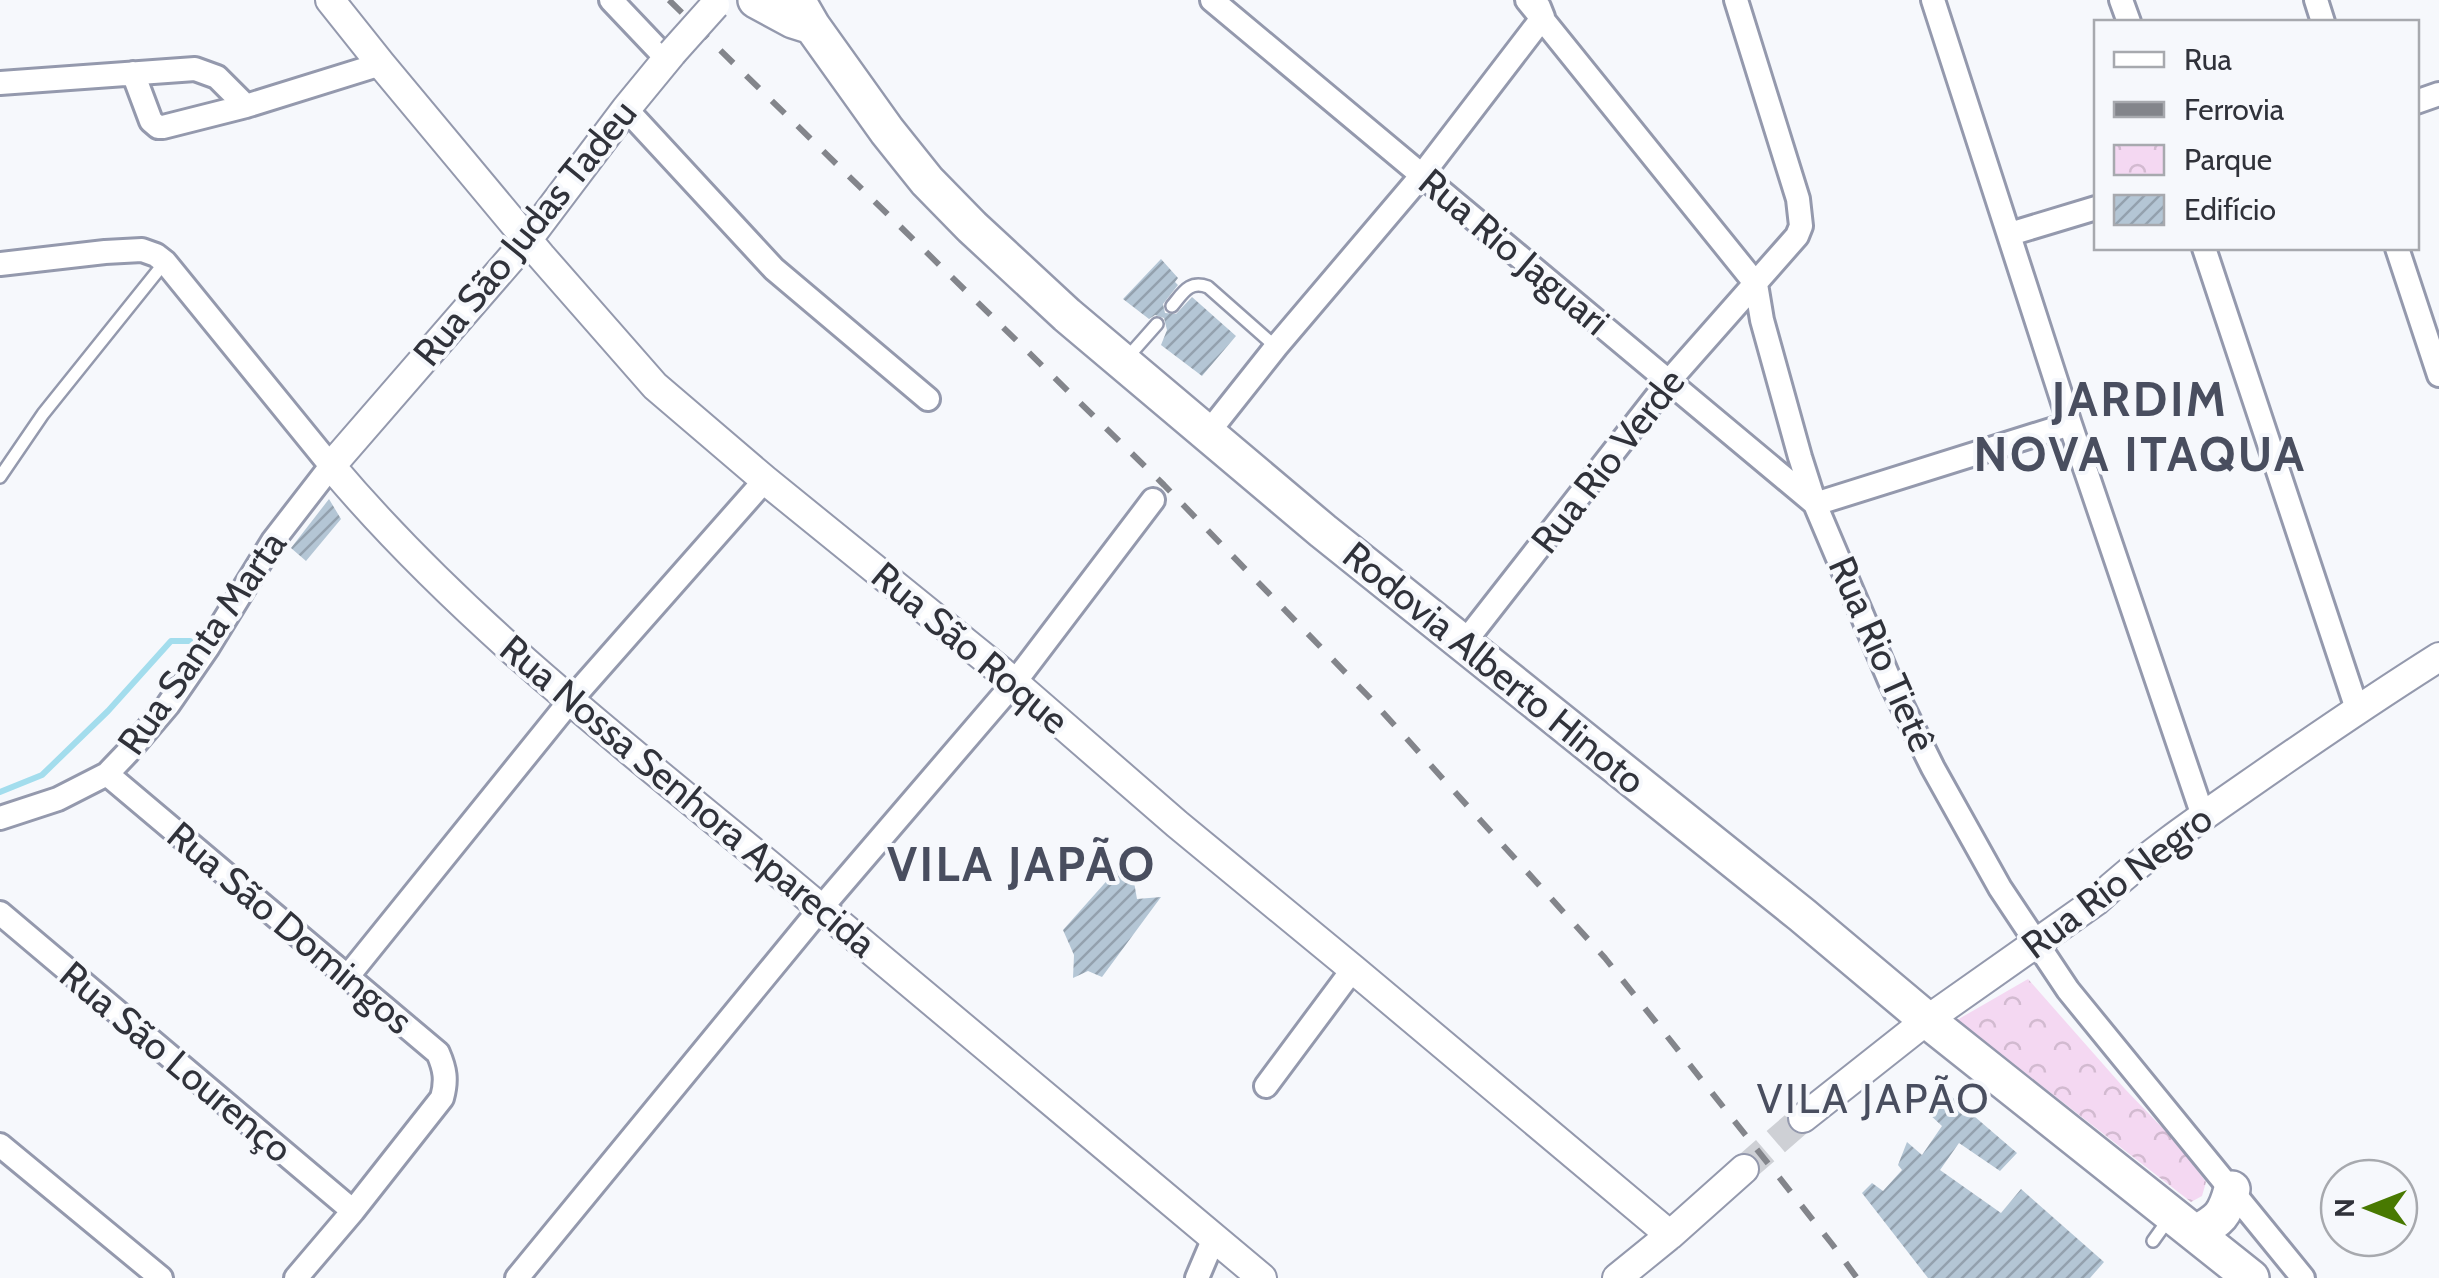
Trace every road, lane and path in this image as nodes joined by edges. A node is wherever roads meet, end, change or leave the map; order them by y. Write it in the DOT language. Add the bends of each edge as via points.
graph roads {
  1 [pos="330,0"];
  2 [pos="611,0"];
  3 [pos="756,0"];
  4 [pos="1212,0"];
  5 [pos="1526,0"];
  6 [pos="1736,0"];
  7 [pos="1933,0"];
  8 [pos="717,3"];
  9 [pos="1540,9"];
  10 [pos="804,13"];
  11 [pos="669,56"];
  12 [pos="380,64"];
  13 [pos="133,73"];
  14 [pos="0,83"];
  15 [pos="246,106"];
  16 [pos="626,109"];
  17 [pos="1422,175"];
  18 [pos="2094,209"];
  19 [pos="2010,234"];
  20 [pos="528,239"];
  21 [pos="2205,250"];
  22 [pos="2398,250"];
  23 [pos="165,262"];
  24 [pos="0,264"];
  25 [pos="1756,284"];
  26 [pos="1172,306"];
  27 [pos="1157,324"];
  28 [pos="1276,347"];
  29 [pos="1123,362"];
  30 [pos="2439,375"];
  31 [pos="1669,381"];
  32 [pos="928,399"];
  33 [pos="2070,424"];
  34 [pos="1207,434"];
  35 [pos="332,466"];
  36 [pos="0,477"];
  37 [pos="765,480"];
  38 [pos="1152,500"];
  39 [pos="1816,504"];
  40 [pos="1464,644"];
  41 [pos="2439,657"];
  42 [pos="1014,683"];
  43 [pos="570,702"];
  44 [pos="2357,708"];
  45 [pos="107,774"];
  46 [pos="2203,816"];
  47 [pos="0,818"];
  48 [pos="821,908"];
  49 [pos="0,913"];
  50 [pos="2037,944"];
  51 [pos="1354,969"];
  52 [pos="348,976"];
  53 [pos="1928,1020"];
  54 [pos="1266,1086"];
  55 [pos="1803,1118"];
  56 [pos="0,1145"];
  57 [pos="1744,1169"];
  58 [pos="2232,1188"];
  59 [pos="353,1211"];
  60 [pos="2174,1229"];
  61 [pos="1670,1235"];
  62 [pos="1214,1238"];
  63 [pos="161,1278"];
  64 [pos="296,1278"];
  65 [pos="518,1278"];
  66 [pos="1197,1278"];
  67 [pos="1262,1278"];
  68 [pos="1617,1278"];
  69 [pos="2251,1278"];
  70 [pos="2304,1278"];
  1 -- 12 [label="street, Rua São Roque"];
  2 -- 11 [label="street"];
  3 -- 10 [label="main road" via="793,20"];
  4 -- 17 [label="street, Rua Rio Jaguari"];
  5 -- 9 [label="street, Rua Rio Tietê"];
  6 -- 25 [label="street, Rua Rio Verde" via="1800,214 1797,236"];
  7 -- 19 [label="street"];
  8 -- 11 [label="street, Rua São Judas Tadeu, bridge"];
  9 -- 17 [label="street"];
  9 -- 25 [label="street, Rua Rio Tietê"];
  10 -- 29 [label="main road, Rodovia Alberto Hinoto" via="927,180"];
  11 -- 16 [label="street, Rua São Judas Tadeu"];
  12 -- 15 [label="street"];
  12 -- 20 [label="street, Rua São Roque"];
  13 -- 14 [label="street"];
  13 -- 15 [label="street" via="209,72"];
  13 -- 15 [label="street" via="158,127"];
  16 -- 20 [label="street, Rua São Judas Tadeu"];
  16 -- 32 [label="street" via="774,270"];
  17 -- 28 [label="street"];
  17 -- 31 [label="street, Rua Rio Jaguari"];
  18 -- 19 [label="street"];
  19 -- 33 [label="street"];
  20 -- 35 [label="street, Rua São Judas Tadeu"];
  20 -- 37 [label="street, Rua São Roque" via="655,386"];
  21 -- 44 [label="street"];
  22 -- 30 [label="street"];
  23 -- 24 [label="street" via="142,250"];
  23 -- 35 [label="street, Rua Nossa Senhora Aparecida"];
  23 -- 36 [label="lane"];
  25 -- 31 [label="street, Rua Rio Verde"];
  25 -- 39 [label="street, Rua Rio Tietê"];
  26 -- 28 [label="lane" via="1198,283"];
  27 -- 29 [label="lane"];
  28 -- 34 [label="street"];
  29 -- 34 [label="main road, Rodovia Alberto Hinoto"];
  31 -- 39 [label="street, Rua Rio Jaguari"];
  31 -- 40 [label="street, Rua Rio Verde"];
  33 -- 39 [label="street"];
  33 -- 46 [label="street"];
  34 -- 40 [label="main road, Rodovia Alberto Hinoto"];
  35 -- 43 [label="street, Rua Nossa Senhora Aparecida" via="421,566"];
  35 -- 45 [label="street, Rua Santa Marta" via="272,541 168,705"];
  37 -- 42 [label="street, Rua São Roque"];
  37 -- 43 [label="street"];
  38 -- 42 [label="street"];
  39 -- 50 [label="street, Rua Rio Tietê" via="1933,768"];
  40 -- 53 [label="main road, Rodovia Alberto Hinoto"];
  41 -- 44 [label="street, Rua Rio Negro"];
  42 -- 48 [label="street"];
  42 -- 51 [label="street, Rua São Roque"];
  43 -- 48 [label="street, Rua Nossa Senhora Aparecida"];
  43 -- 52 [label="street"];
  44 -- 46 [label="street, Rua Rio Negro"];
  45 -- 47 [label="street, Rua Santa Marta"];
  45 -- 52 [label="street, Rua São Domingos"];
  46 -- 50 [label="street, Rua Rio Negro"];
  48 -- 62 [label="street, Rua Nossa Senhora Aparecida"];
  48 -- 65 [label="street"];
  49 -- 59 [label="street, Rua São Lourenço"];
  50 -- 53 [label="street, Rua Rio Negro"];
  50 -- 58 [label="street, Rua Rio Tietê"];
  51 -- 54 [label="street"];
  51 -- 61 [label="street, Rua São Roque"];
  52 -- 59 [label="street, Rua São Domingos" via="438,1053 446,1084 442,1098"];
  53 -- 55 [label="street, Rua Rio Negro"];
  53 -- 60 [label="main road, Rodovia Alberto Hinoto"];
  56 -- 63 [label="street"];
  57 -- 61 [label="street"];
  58 -- 60 [label="main road" via="2222,1216"];
  58 -- 70 [label="street, Rua Rio Tietê"];
  59 -- 64 [label="street"];
  60 -- 69 [label="main road, Rodovia Alberto Hinoto"];
  61 -- 68 [label="street"];
  62 -- 66 [label="street"];
  62 -- 67 [label="street, Rua Nossa Senhora Aparecida"];
}
